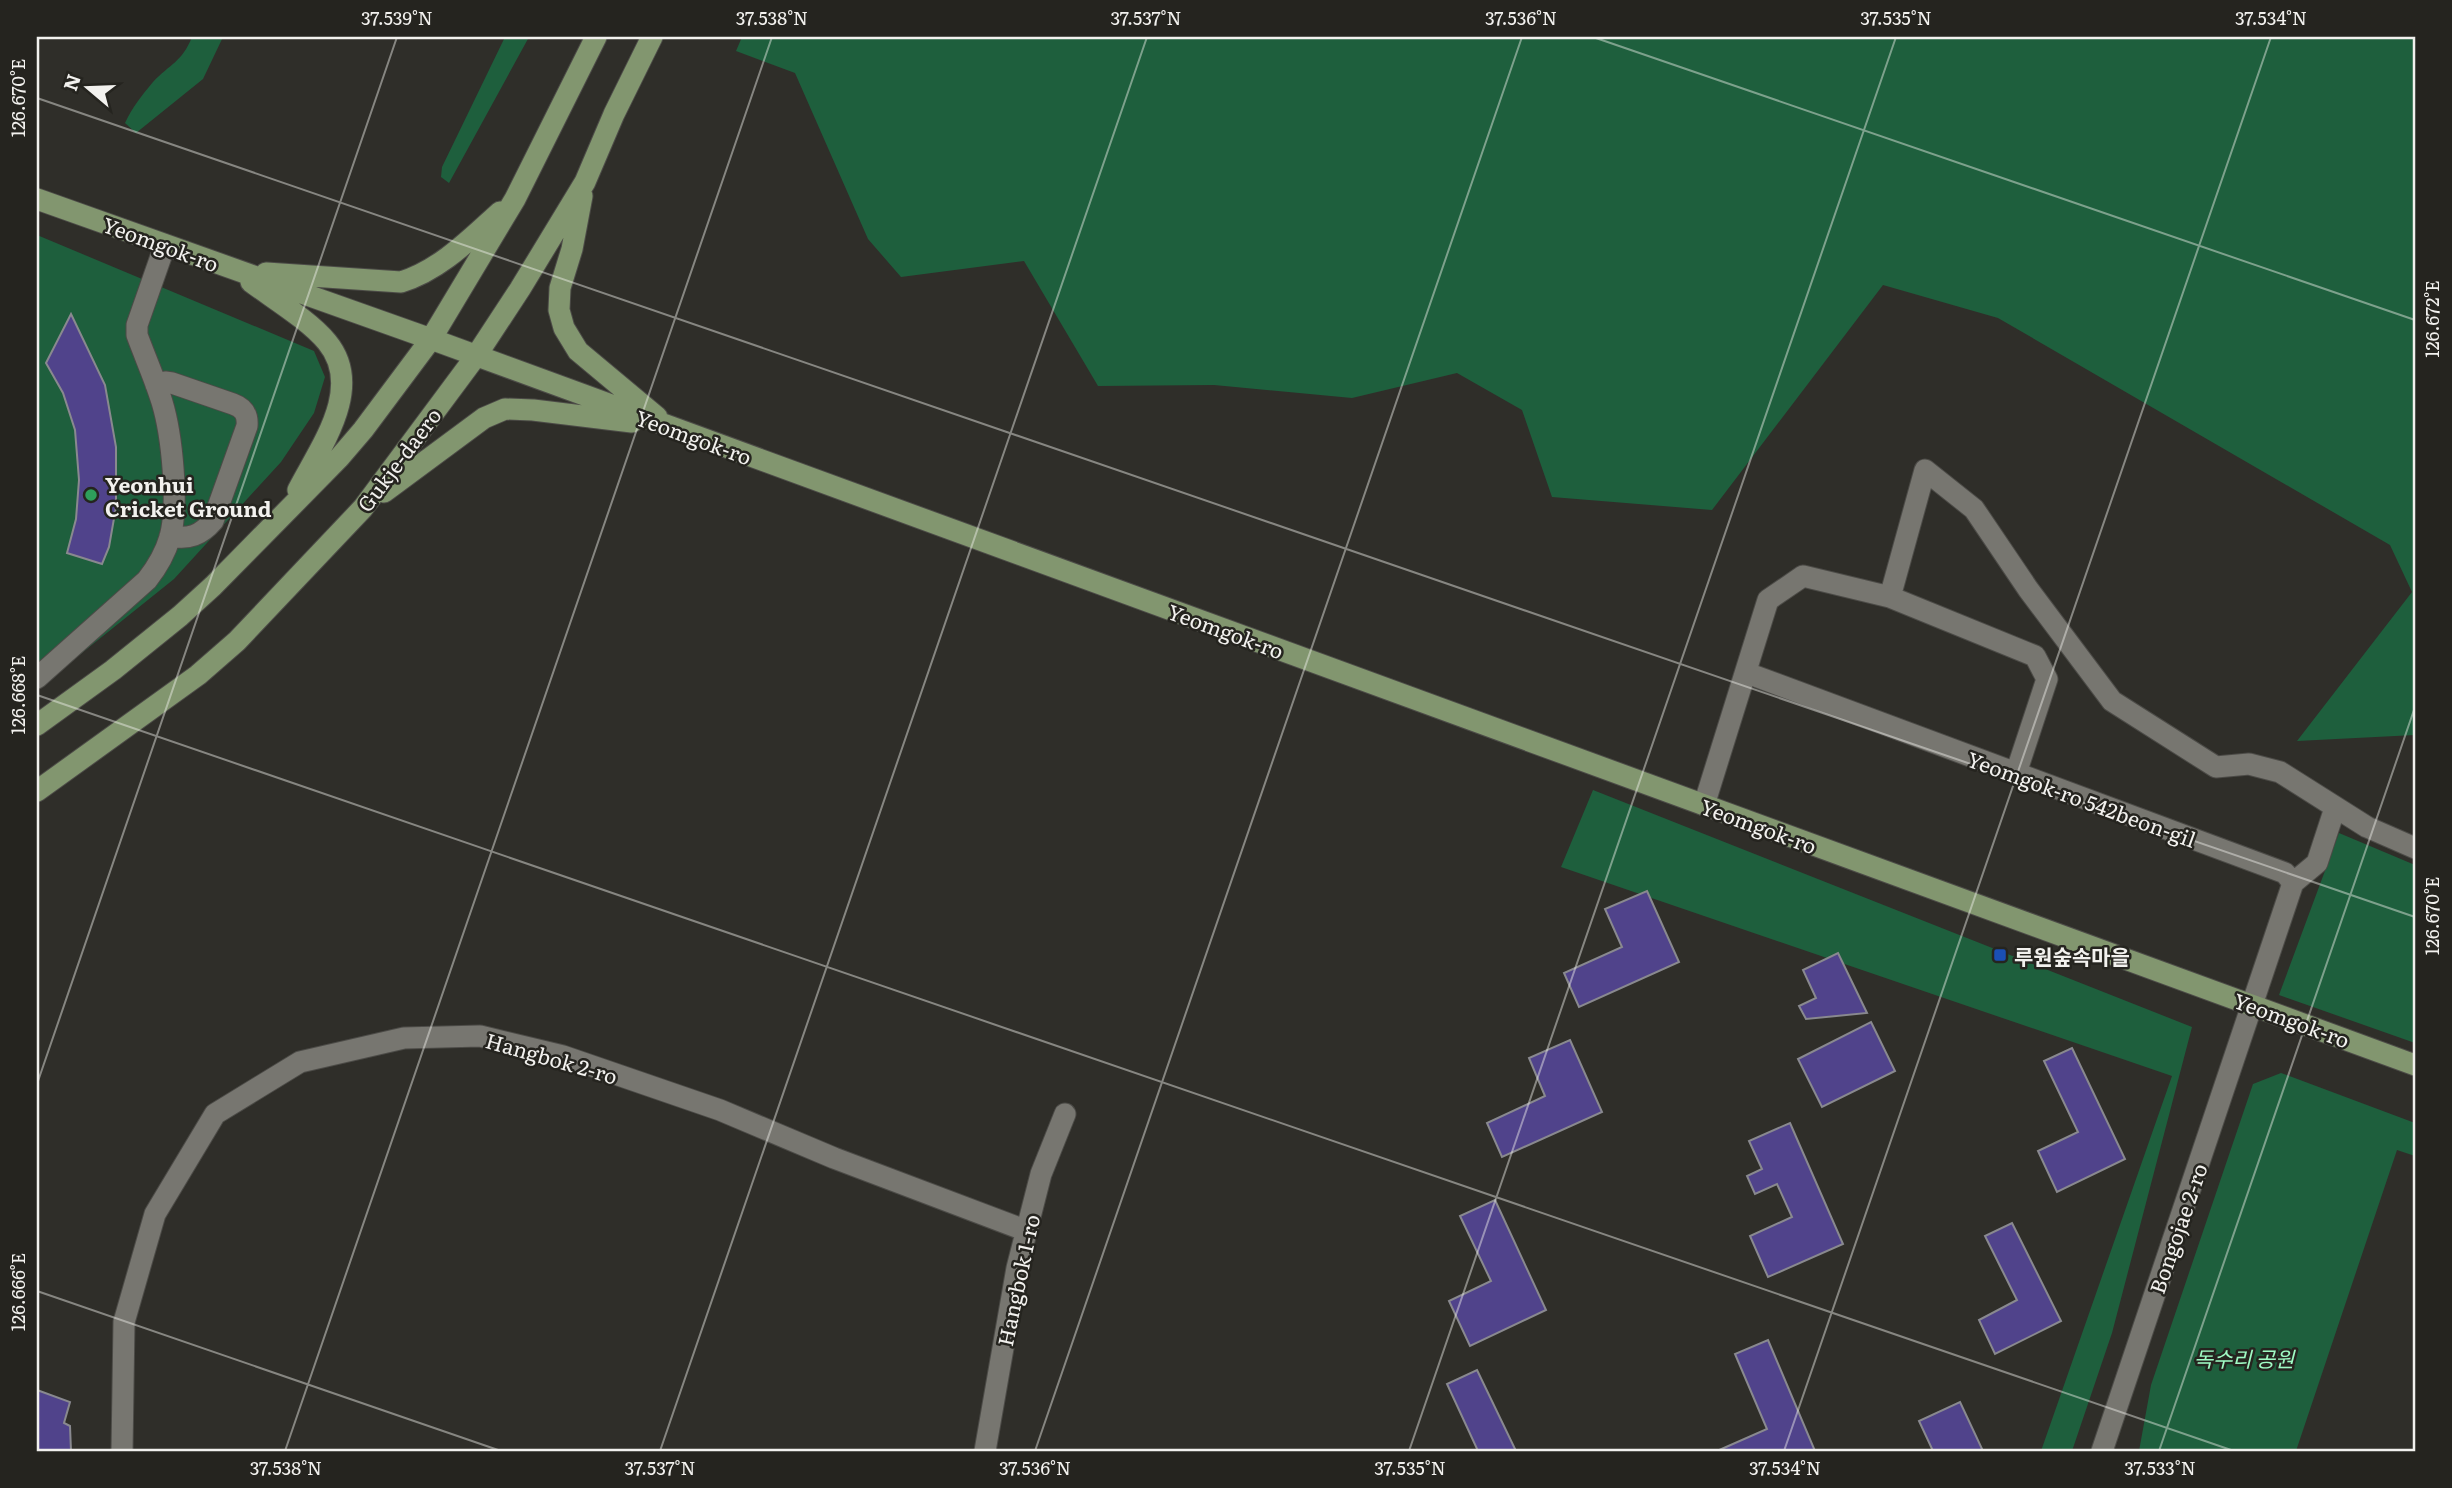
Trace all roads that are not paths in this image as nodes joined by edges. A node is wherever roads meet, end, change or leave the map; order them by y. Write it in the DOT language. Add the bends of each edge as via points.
graph roads {
  1 [pos="596,37"];
  2 [pos="652,37"];
  3 [pos="585,182"];
  4 [pos="37,199"];
  5 [pos="515,200"];
  6 [pos="165,245"];
  7 [pos="236,270"];
  8 [pos="431,340"];
  9 [pos="476,356"];
  10 [pos="156,385"];
  11 [pos="670,427"];
  12 [pos="289,507"];
  13 [pos="362,508"];
  14 [pos="170,536"];
  15 [pos="1890,597"];
  16 [pos="1747,673"];
  17 [pos="37,678"];
  18 [pos="37,724"];
  19 [pos="2015,773"];
  20 [pos="37,791"];
  21 [pos="1704,805"];
  22 [pos="2335,808"];
  23 [pos="2415,848"];
  24 [pos="2294,883"];
  25 [pos="2253,1005"];
  26 [pos="2415,1065"];
  27 [pos="1065,1114"];
  28 [pos="1027,1231"];
  29 [pos="122,1451"];
  30 [pos="985,1451"];
  31 [pos="2102,1451"];
  1 -- 5 [label="main road"];
  2 -- 3 [label="main road, Gukje-daero"];
  3 -- 9 [label="main road, Gukje-daero"];
  3 -- 11 [label="main road" via="559,288 564,328 578,351"];
  4 -- 6 [label="main road, Yeomgok-ro"];
  5 -- 7 [label="main road" via="437,265 401,282"];
  5 -- 8 [label="main road"];
  6 -- 7 [label="main road, Yeomgok-ro"];
  6 -- 10 [label="street" via="137,325"];
  7 -- 8 [label="main road, Yeomgok-ro"];
  7 -- 12 [label="main road" via="328,343 342,374 338,411"];
  8 -- 9 [label="main road, Yeomgok-ro"];
  8 -- 12 [label="main road" via="363,430"];
  9 -- 11 [label="main road, Yeomgok-ro"];
  9 -- 13 [label="main road, Gukje-daero"];
  10 -- 14 [label="street" via="171,443 174,514"];
  10 -- 14 [label="street" via="172,383 242,407 248,417 213,521 205,531 190,537"];
  11 -- 13 [label="main road" via="505,409 484,418"];
  11 -- 21 [label="main road, Yeomgok-ro"];
  12 -- 18 [label="main road" via="213,586 146,645"];
  13 -- 20 [label="main road, Gukje-daero" via="237,641 198,675"];
  14 -- 17 [label="street" via="160,564 147,580"];
  15 -- 16 [label="street" via="1803,576 1768,600"];
  15 -- 19 [label="street" via="2035,656 2047,680"];
  15 -- 22 [label="street" via="1925,470 1974,509 2112,701 2216,767 2249,764 2280,772"];
  16 -- 19 [label="street, Yeomgok-ro 542beon-gil"];
  16 -- 21 [label="street"];
  19 -- 24 [label="street, Yeomgok-ro 542beon-gil" via="2285,873"];
  21 -- 25 [label="main road, Yeomgok-ro"];
  22 -- 23 [label="street"];
  22 -- 24 [label="street" via="2317,863"];
  24 -- 25 [label="street"];
  25 -- 26 [label="main road, Yeomgok-ro"];
  25 -- 31 [label="street, Bongojae 2-ro"];
  27 -- 28 [label="street, Hangbok 1-ro" via="1041,1174"];
  28 -- 29 [label="street, Hangbok 2-ro" via="720,1110 563,1056 480,1036 404,1038 300,1062 215,1114 155,1214 124,1322"];
  28 -- 30 [label="street, Hangbok 1-ro"];
}
